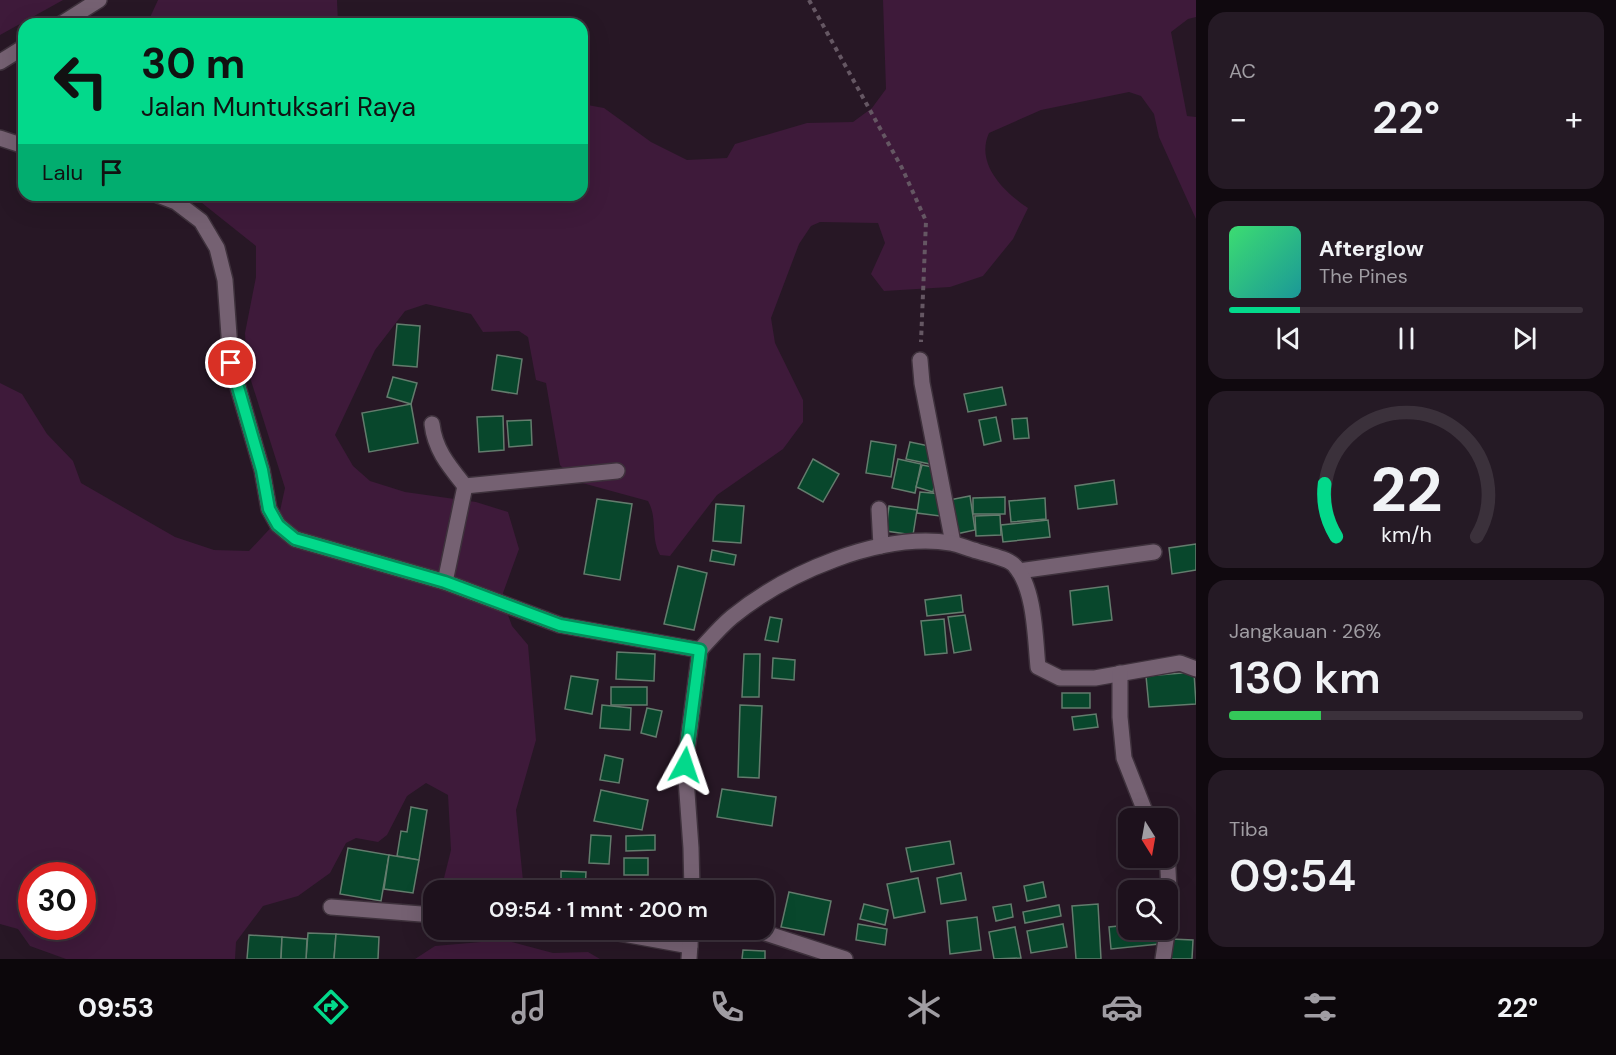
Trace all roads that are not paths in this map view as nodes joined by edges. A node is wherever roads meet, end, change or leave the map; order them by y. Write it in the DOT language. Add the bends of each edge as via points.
graph roads {
  1 [pos="99,0"];
  2 [pos="70,18"];
  3 [pos="18,51"];
  4 [pos="0,62"];
  5 [pos="0,138"];
  6 [pos="18,144"];
  7 [pos="173,201"];
  8 [pos="920,360"];
  9 [pos="432,424"];
  10 [pos="617,471"];
  11 [pos="465,486"];
  12 [pos="879,509"];
  13 [pos="953,543"];
  14 [pos="881,546"];
  15 [pos="1154,552"];
  16 [pos="1019,572"];
  17 [pos="445,582"];
  18 [pos="700,650"];
  19 [pos="1196,669"];
  20 [pos="1120,673"];
  21 [pos="1144,808"];
  22 [pos="1168,868"];
  23 [pos="692,880"];
  24 [pos="331,907"];
  25 [pos="423,914"];
  26 [pos="774,936"];
  27 [pos="643,940"];
  28 [pos="689,953"];
  29 [pos="845,959"];
  30 [pos="1163,959"];
  1 -- 2 [label="street"];
  3 -- 4 [label="street"];
  5 -- 6 [label="street"];
  7 -- 17 [label="street" via="201,221 217,248 225,280 231,363 262,470 269,509 278,525 295,539"];
  8 -- 13 [label="street"];
  9 -- 11 [label="street" via="441,454"];
  10 -- 11 [label="street"];
  11 -- 17 [label="street"];
  12 -- 14 [label="street"];
  13 -- 14 [label="street" via="904,542"];
  13 -- 16 [label="street" via="1013,563"];
  14 -- 18 [label="street" via="828,561 773,589 731,618"];
  15 -- 16 [label="street"];
  16 -- 20 [label="street" via="1027,585 1038,667 1060,678"];
  17 -- 18 [label="street" via="560,625"];
  18 -- 23 [label="street" via="685,765"];
  19 -- 20 [label="street" via="1180,663"];
  20 -- 21 [label="street" via="1124,758"];
  22 -- 30 [label="street" via="1170,914"];
  24 -- 25 [label="street"];
  26 -- 29 [label="street"];
  27 -- 28 [label="street"];
}
